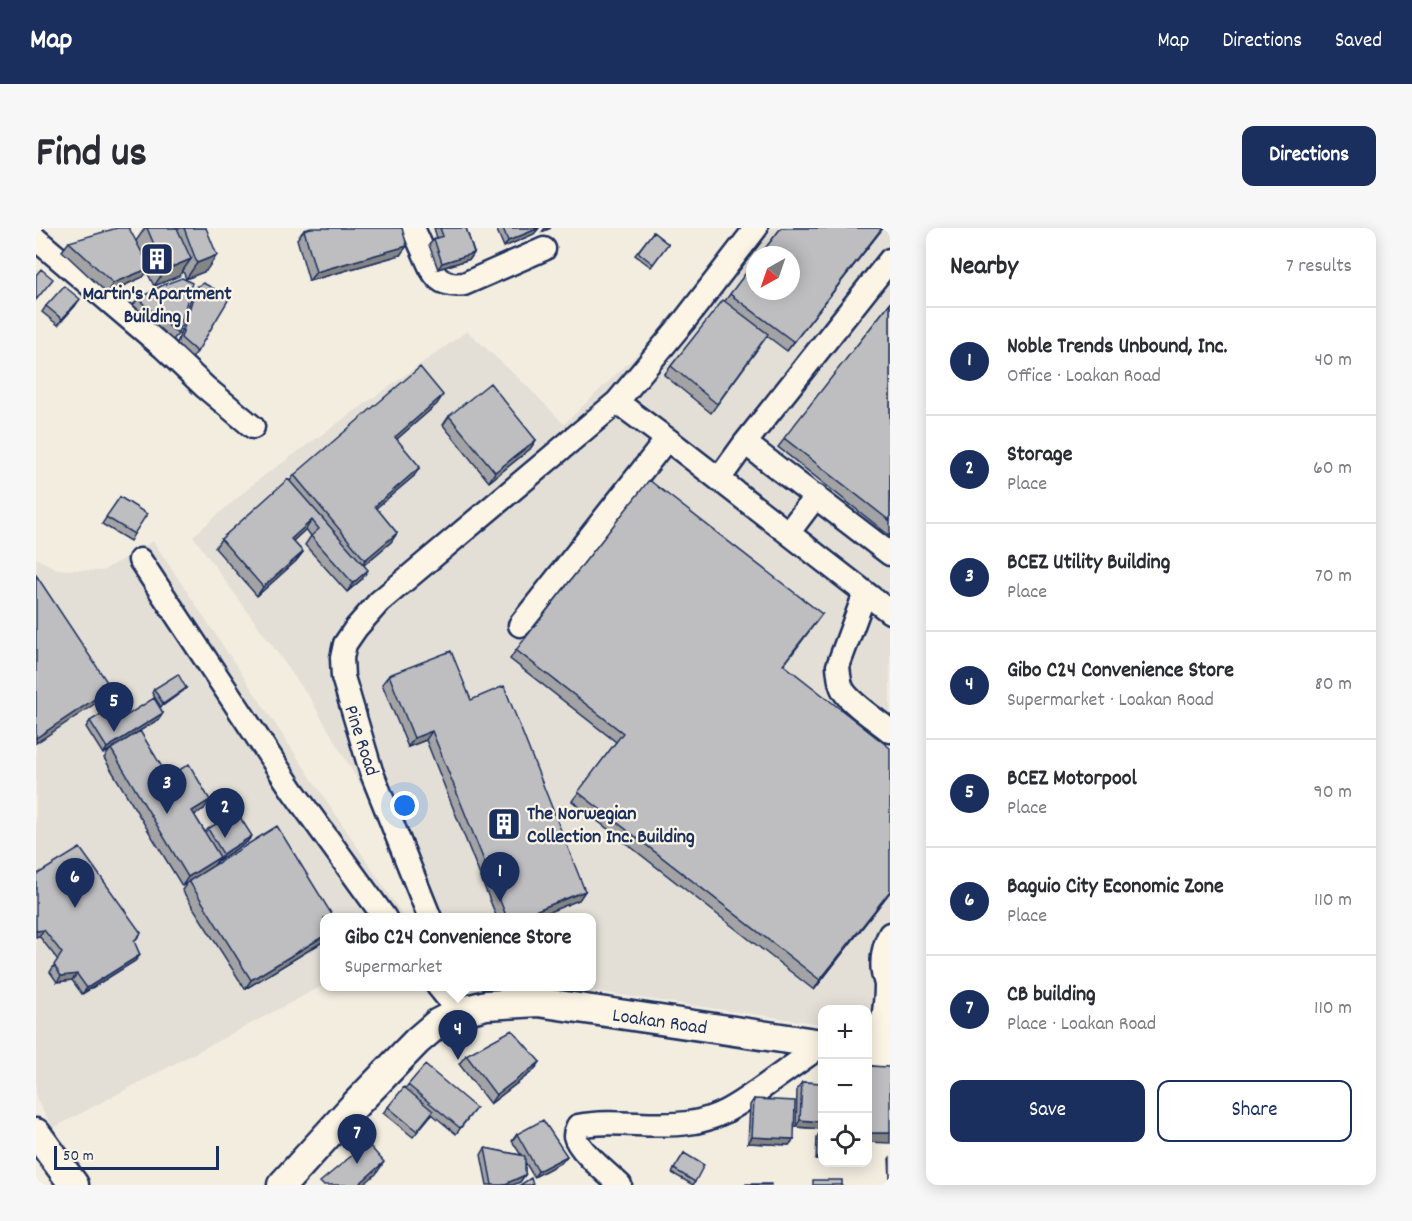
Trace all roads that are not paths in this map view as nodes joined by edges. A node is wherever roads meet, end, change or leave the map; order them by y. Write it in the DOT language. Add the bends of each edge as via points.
graph roads {
  1 [pos="413,228"];
  2 [pos="756,228"];
  3 [pos="36,239"];
  4 [pos="544,249"];
  5 [pos="890,260"];
  6 [pos="617,402"];
  7 [pos="253,427"];
  8 [pos="668,439"];
  9 [pos="746,443"];
  10 [pos="719,479"];
  11 [pos="816,496"];
  12 [pos="788,533"];
  13 [pos="890,554"];
  14 [pos="140,560"];
  15 [pos="865,593"];
  16 [pos="890,612"];
  17 [pos="520,625"];
  18 [pos="890,731"];
  19 [pos="381,913"];
  20 [pos="428,913"];
  21 [pos="890,934"];
  22 [pos="888,984"];
  23 [pos="448,995"];
  24 [pos="818,1043"];
  25 [pos="818,1047"];
  26 [pos="878,1052"];
  27 [pos="36,1133"];
  28 [pos="74,1185"];
  29 [pos="282,1185"];
  30 [pos="620,1185"];
  1 -- 4 [label="street" via="434,276 453,285 464,284"];
  2 -- 6 [label="street, Pine Road"];
  3 -- 7 [label="street"];
  5 -- 9 [label="street"];
  6 -- 8 [label="street"];
  6 -- 20 [label="street, Pine Road" via="379,602 345,644 343,677 371,771"];
  8 -- 10 [label="street"];
  8 -- 17 [label="street"];
  9 -- 10 [label="street"];
  9 -- 11 [label="street"];
  10 -- 12 [label="street"];
  11 -- 12 [label="street"];
  11 -- 13 [label="street"];
  12 -- 15 [label="street"];
  14 -- 19 [label="street" via="293,791"];
  15 -- 16 [label="street"];
  15 -- 18 [label="street" via="838,666 840,679 843,691 852,701"];
  21 -- 22 [label="street" via="883,959"];
  22 -- 26 [label="street"];
  23 -- 24 [label="main road, Loakan Road" via="486,1005 538,1002"];
  23 -- 29 [label="main road, Loakan Road" via="438,1023"];
  25 -- 30 [label="street" via="729,1111 707,1119 675,1124 578,1126 575,1137 582,1149"];
  27 -- 28 [label="main road"];
}
